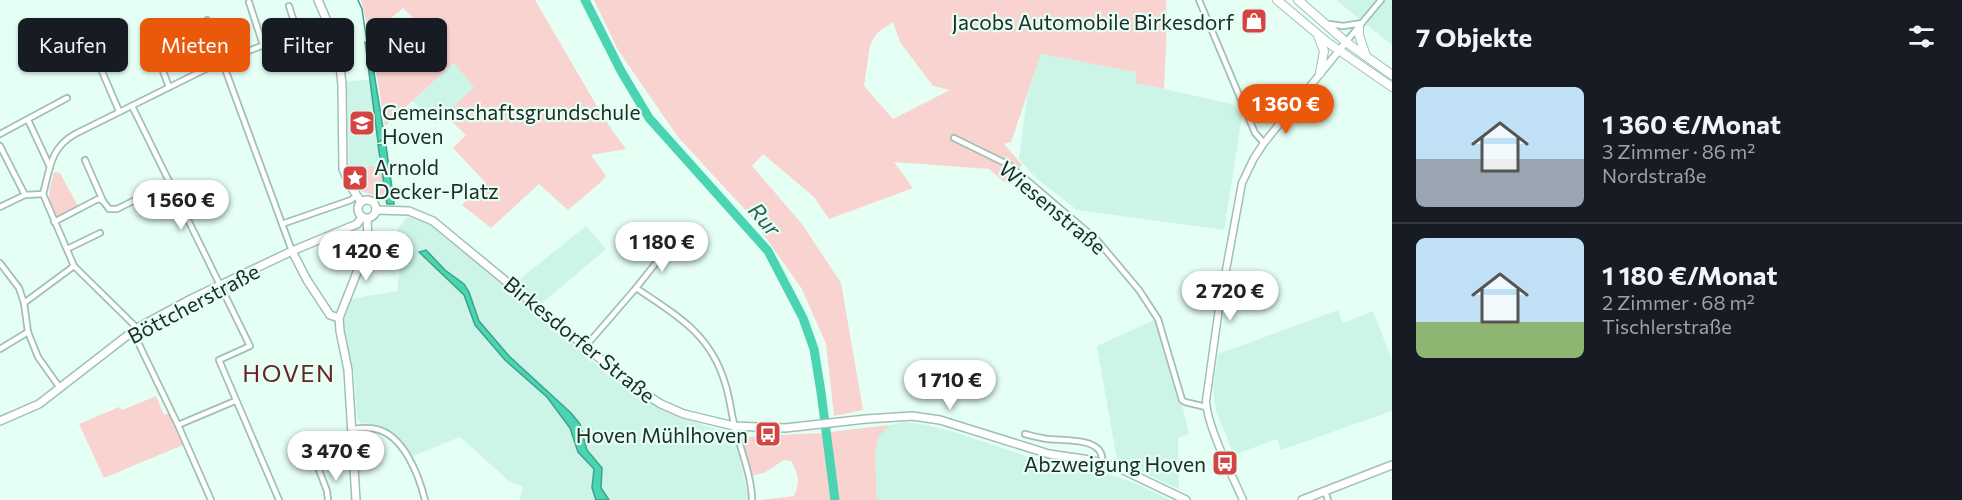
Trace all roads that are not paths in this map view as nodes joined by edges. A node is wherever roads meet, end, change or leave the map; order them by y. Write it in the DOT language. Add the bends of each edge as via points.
graph roads {
  1 [pos="318,0"];
  2 [pos="1199,0"];
  3 [pos="1277,0"];
  4 [pos="1298,0"];
  5 [pos="1381,0"];
  6 [pos="249,2"];
  7 [pos="289,6"];
  8 [pos="293,18"];
  9 [pos="326,18"];
  10 [pos="1320,21"];
  11 [pos="1360,25"];
  12 [pos="1318,35"];
  13 [pos="262,42"];
  14 [pos="1346,42"];
  15 [pos="1339,51"];
  16 [pos="1367,58"];
  17 [pos="102,72"];
  18 [pos="163,72"];
  19 [pos="200,72"];
  20 [pos="226,72"];
  21 [pos="341,72"];
  22 [pos="1320,73"];
  23 [pos="1392,75"];
  24 [pos="169,87"];
  25 [pos="1392,87"];
  26 [pos="67,98"];
  27 [pos="132,106"];
  28 [pos="119,111"];
  29 [pos="27,120"];
  30 [pos="0,134"];
  31 [pos="954,138"];
  32 [pos="1264,143"];
  33 [pos="0,146"];
  34 [pos="85,160"];
  35 [pos="50,167"];
  36 [pos="169,183"];
  37 [pos="43,194"];
  38 [pos="25,195"];
  39 [pos="358,199"];
  40 [pos="103,201"];
  41 [pos="0,207"];
  42 [pos="376,210"];
  43 [pos="364,218"];
  44 [pos="54,222"];
  45 [pos="282,224"];
  46 [pos="100,233"];
  47 [pos="671,244"];
  48 [pos="67,249"];
  49 [pos="292,251"];
  50 [pos="0,263"];
  51 [pos="74,266"];
  52 [pos="3,272"];
  53 [pos="220,285"];
  54 [pos="636,288"];
  55 [pos="24,303"];
  56 [pos="339,318"];
  57 [pos="135,330"];
  58 [pos="28,332"];
  59 [pos="585,347"];
  60 [pos="0,349"];
  61 [pos="60,388"];
  62 [pos="235,400"];
  63 [pos="1206,407"];
  64 [pos="0,421"];
  65 [pos="178,425"];
  66 [pos="734,426"];
  67 [pos="352,429"];
  68 [pos="1025,434"];
  69 [pos="1102,462"];
  70 [pos="1392,465"];
  71 [pos="319,470"];
  72 [pos="1325,491"];
  73 [pos="211,500"];
  74 [pos="279,500"];
  75 [pos="328,500"];
  76 [pos="356,500"];
  77 [pos="426,500"];
  78 [pos="752,500"];
  79 [pos="1186,500"];
  80 [pos="1243,500"];
  81 [pos="1302,500"];
  82 [pos="1328,500"];
  1 -- 9 [label="main road"];
  2 -- 32 [label="street" via="1255,133"];
  3 -- 12 [label="main road"];
  4 -- 10 [label="main road"];
  5 -- 11 [label="street"];
  6 -- 13 [label="street"];
  7 -- 8 [label="street"];
  10 -- 11 [label="street" via="1338,26"];
  10 -- 14 [label="main road"];
  11 -- 14 [label="street"];
  11 -- 16 [label="main road"];
  12 -- 15 [label="main road"];
  12 -- 22 [label="main road" via="1324,51"];
  14 -- 15 [label="street"];
  14 -- 16 [label="main road"];
  15 -- 22 [label="street"];
  15 -- 25 [label="main road"];
  16 -- 23 [label="main road"];
  17 -- 28 [label="street"];
  18 -- 24 [label="street"];
  19 -- 24 [label="street"];
  20 -- 45 [label="street"];
  21 -- 39 [label="main road" via="343,169"];
  22 -- 32 [label="street"];
  24 -- 27 [label="street"];
  26 -- 29 [label="street"];
  27 -- 28 [label="street"];
  27 -- 36 [label="street"];
  28 -- 35 [label="street" via="63,140"];
  29 -- 30 [label="street"];
  29 -- 35 [label="street"];
  31 -- 63 [label="street, Wiesenstraße" via="1009,165 1097,240 1154,311 1182,400"];
  32 -- 63 [label="street" via="1242,183"];
  33 -- 38 [label="street"];
  34 -- 40 [label="street"];
  35 -- 37 [label="street"];
  36 -- 40 [label="street" via="117,209 109,209"];
  36 -- 53 [label="street"];
  37 -- 38 [label="street"];
  37 -- 44 [label="street"];
  38 -- 41 [label="street"];
  39 -- 42 [label="main road" via="372,201"];
  39 -- 43 [label="main road" via="358,210"];
  39 -- 45 [label="street"];
  40 -- 44 [label="street"];
  42 -- 43 [label="main road" via="372,217"];
  42 -- 59 [label="main road, Birkesdorfer Straße" via="409,211 433,220"];
  43 -- 49 [label="main road, Böttcherstraße"];
  43 -- 56 [label="main road" via="366,252"];
  44 -- 48 [label="street"];
  45 -- 49 [label="street"];
  46 -- 48 [label="street"];
  47 -- 54 [label="street"];
  48 -- 51 [label="street"];
  49 -- 53 [label="main road, Böttcherstraße"];
  49 -- 56 [label="main road" via="330,315"];
  50 -- 52 [label="street"];
  51 -- 55 [label="street"];
  51 -- 57 [label="street"];
  52 -- 55 [label="street" via="19,288"];
  53 -- 57 [label="main road, Böttcherstraße"];
  53 -- 62 [label="street" via="250,346 219,360"];
  54 -- 59 [label="street"];
  54 -- 66 [label="street" via="702,338 725,384"];
  55 -- 58 [label="street"];
  56 -- 67 [label="main road"];
  57 -- 61 [label="main road, Böttcherstraße"];
  57 -- 65 [label="street"];
  58 -- 60 [label="street"];
  58 -- 61 [label="street" via="38,357"];
  59 -- 66 [label="main road, Birkesdorfer Straße" via="661,404"];
  61 -- 64 [label="main road, Böttcherstraße" via="39,404"];
  62 -- 65 [label="street"];
  62 -- 74 [label="street"];
  63 -- 80 [label="street"];
  65 -- 73 [label="street"];
  66 -- 69 [label="main road, Birkesdorfer Straße" via="800,427 912,416 940,420 1049,454"];
  66 -- 78 [label="street"];
  67 -- 76 [label="main road"];
  67 -- 77 [label="street" via="378,429 391,437 415,466"];
  68 -- 69 [label="street" via="1085,442 1100,450"];
  69 -- 79 [label="main road, Birkesdorfer Straße"];
  70 -- 72 [label="main road"];
  71 -- 75 [label="street"];
  72 -- 81 [label="main road"];
  72 -- 82 [label="street"];
}
